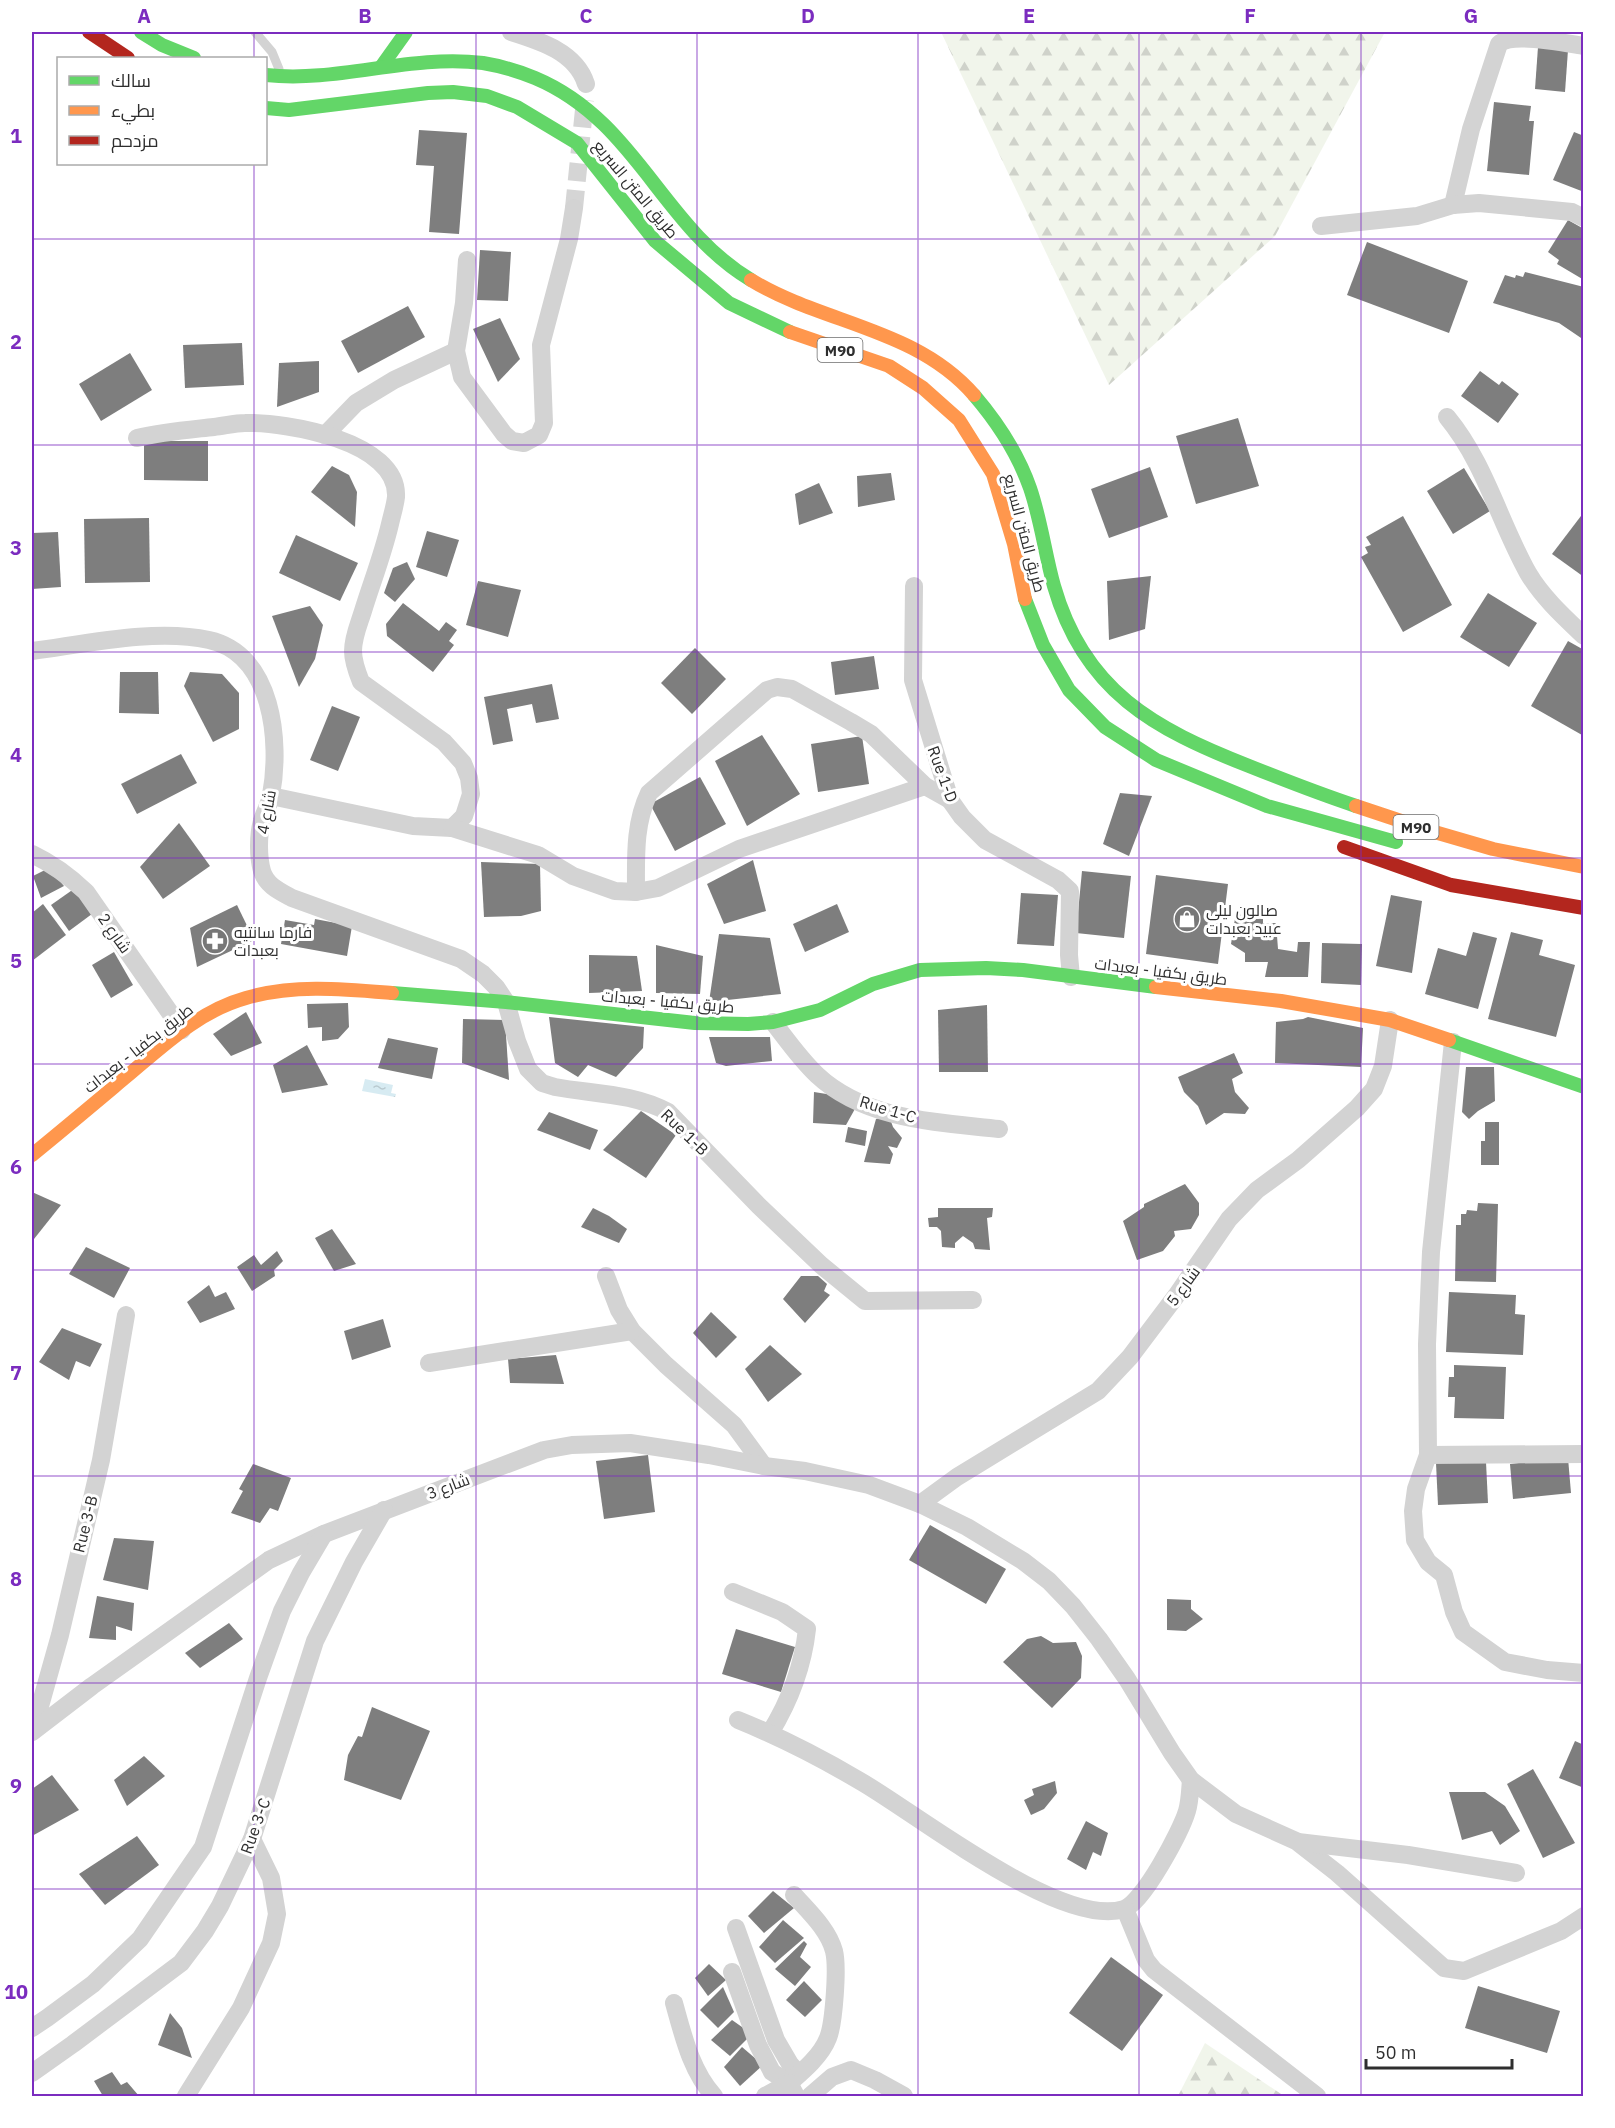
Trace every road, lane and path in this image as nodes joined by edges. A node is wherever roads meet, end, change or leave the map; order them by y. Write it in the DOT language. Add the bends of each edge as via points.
graph roads {
  1 [pos="89,32"];
  2 [pos="141,32"];
  3 [pos="255,32"];
  4 [pos="406,32"];
  5 [pos="512,32"];
  6 [pos="1584,46"];
  7 [pos="126,57"];
  8 [pos="192,57"];
  9 [pos="381,67"];
  10 [pos="267,75"];
  11 [pos="283,77"];
  12 [pos="586,84"];
  13 [pos="267,108"];
  14 [pos="1453,205"];
  15 [pos="574,208"];
  16 [pos="1584,218"];
  17 [pos="1321,226"];
  18 [pos="467,260"];
  19 [pos="456,351"];
  20 [pos="1447,417"];
  21 [pos="325,435"];
  22 [pos="137,438"];
  23 [pos="914,586"];
  24 [pos="1584,636"];
  25 [pos="32,651"];
  26 [pos="1254,769"];
  27 [pos="1328,782"];
  28 [pos="925,786"];
  29 [pos="271,796"];
  30 [pos="950,800"];
  31 [pos="1267,806"];
  32 [pos="452,828"];
  33 [pos="1302,829"];
  34 [pos="1334,844"];
  35 [pos="1406,844"];
  36 [pos="32,854"];
  37 [pos="1584,867"];
  38 [pos="636,892"];
  39 [pos="1584,908"];
  40 [pos="1071,977"];
  41 [pos="506,1002"];
  42 [pos="1390,1020"];
  43 [pos="773,1022"];
  44 [pos="182,1030"];
  45 [pos="1453,1042"];
  46 [pos="1584,1087"];
  47 [pos="999,1129"];
  48 [pos="32,1155"];
  49 [pos="606,1276"];
  50 [pos="973,1300"];
  51 [pos="126,1315"];
  52 [pos="632,1331"];
  53 [pos="429,1363"];
  54 [pos="1584,1454"];
  55 [pos="1428,1455"];
  56 [pos="764,1466"];
  57 [pos="920,1504"];
  58 [pos="384,1510"];
  59 [pos="324,1534"];
  60 [pos="733,1592"];
  61 [pos="1584,1673"];
  62 [pos="738,1720"];
  63 [pos="32,1732"];
  64 [pos="770,1733"];
  65 [pos="1191,1780"];
  66 [pos="252,1839"];
  67 [pos="1296,1841"];
  68 [pos="1516,1873"];
  69 [pos="794,1895"];
  70 [pos="1125,1909"];
  71 [pos="1584,1917"];
  72 [pos="736,1928"];
  73 [pos="732,1972"];
  74 [pos="674,2003"];
  75 [pos="32,2028"];
  76 [pos="32,2073"];
  77 [pos="795,2084"];
  78 [pos="186,2097"];
  79 [pos="714,2097"];
  80 [pos="765,2097"];
  81 [pos="810,2097"];
  82 [pos="904,2097"];
  83 [pos="1317,2097"];
  1 -- 7 [label="main road"];
  2 -- 8 [label="main road"];
  3 -- 11 [label="lane" via="272,52"];
  4 -- 9 [label="main road"];
  5 -- 12 [label="street" via="569,58"];
  6 -- 14 [label="street" via="1525,39 1502,40 1498,44 1471,129"];
  9 -- 11 [label="main road, طريق المتن السريع / M90" via="327,76"];
  9 -- 26 [label="main road, طريق المتن السريع / M90" via="471,63 497,66 541,81 598,116 669,204 737,272 789,300 900,339 935,360 968,388 1017,456 1034,502 1058,604 1074,638 1095,668 1124,700 1160,726"];
  10 -- 11 [label="main road, طريق المتن السريع / M90"];
  13 -- 31 [label="main road, طريق المتن السريع / M90" via="289,110 428,93 475,94 517,107 577,143 655,241 729,303 781,330 889,366 923,388 959,420 993,474 1026,600 1043,645 1069,690 1105,728 1130,745 1156,760"];
  14 -- 16 [label="street" via="1504,204 1572,212"];
  14 -- 17 [label="street" via="1417,216"];
  15 -- 19 [label="street" via="541,345 545,403 539,435 524,443 512,441 504,434 462,377"];
  18 -- 19 [label="street"];
  19 -- 21 [label="street" via="356,403"];
  20 -- 24 [label="street" via="1474,454 1529,574"];
  21 -- 22 [label="street" via="287,426 245,423"];
  21 -- 32 [label="street" via="376,459 389,470 395,485 396,498 384,552 354,638 353,653 361,682 444,742 463,763 471,794 464,816"];
  23 -- 30 [label="street, Rue 1-D" via="913,680"];
  25 -- 29 [label="street, شارع 4" via="160,637 199,638 227,647 251,668 270,709"];
  26 -- 27 [label="main road"];
  26 -- 37 [label="main road, M90" via="1429,831 1517,855"];
  28 -- 30 [label="street"];
  28 -- 38 [label="street" via="739,849 658,888"];
  28 -- 38 [label="street" via="871,734 792,689 767,690 649,793 637,829"];
  29 -- 32 [label="street" via="413,826"];
  29 -- 41 [label="street, شارع 4" via="261,822 260,854 262,872 278,891 461,959 483,974"];
  30 -- 40 [label="street, Rue 1-D" via="985,840 1058,880 1070,891"];
  31 -- 33 [label="main road"];
  31 -- 35 [label="main road, M90"];
  32 -- 38 [label="street" via="538,855 573,876 615,891"];
  34 -- 39 [label="main road" via="1451,885"];
  36 -- 44 [label="street, شارع 2" via="69,876 86,892"];
  40 -- 42 [label="main road, طريق بكفيا - بعبدات" via="1281,1001"];
  40 -- 43 [label="main road, طريق بكفيا - بعبدات" via="986,968 920,970 873,984 820,1010"];
  41 -- 43 [label="main road, طريق بكفيا - بعبدات" via="696,1023"];
  41 -- 44 [label="main road, طريق بكفيا - بعبدات" via="355,990 285,991 245,998"];
  41 -- 50 [label="street, Rue 1-B" via="523,1058 535,1078 555,1087 637,1099 668,1112 820,1265 865,1301"];
  42 -- 45 [label="main road, طريق بكفيا - بعبدات"];
  42 -- 57 [label="street, شارع 5" via="1383,1066 1374,1089 1229,1219 1130,1357 1098,1391"];
  43 -- 47 [label="street, Rue 1-C" via="818,1076 870,1107 918,1119"];
  44 -- 48 [label="main road, طريق بكفيا - بعبدات"];
  45 -- 46 [label="main road, طريق بكفيا - بعبدات"];
  45 -- 55 [label="street" via="1431,1252"];
  49 -- 52 [label="street"];
  51 -- 63 [label="street, Rue 3-B" via="101,1460 60,1635"];
  52 -- 53 [label="street"];
  52 -- 56 [label="street" via="734,1425"];
  54 -- 55 [label="street"];
  55 -- 61 [label="street" via="1416,1489 1415,1540 1428,1562 1444,1575 1463,1632 1505,1662"];
  56 -- 57 [label="street, شارع 3" via="869,1485"];
  56 -- 58 [label="street, شارع 3" via="630,1443 572,1445 544,1450"];
  57 -- 65 [label="street, شارع 3" via="1002,1547 1049,1581 1100,1640"];
  58 -- 59 [label="street, شارع 3"];
  58 -- 66 [label="street, Rue 3-C" via="315,1641"];
  59 -- 63 [label="street, شارع 3" via="269,1560"];
  59 -- 75 [label="street" via="282,1611 203,1847 140,1939 93,1983"];
  60 -- 64 [label="street" via="782,1612 807,1629 785,1708"];
  62 -- 64 [label="street"];
  64 -- 70 [label="street" via="861,1781 1043,1894 1094,1911"];
  65 -- 67 [label="street, شارع 3" via="1236,1814"];
  65 -- 70 [label="street" via="1187,1810 1170,1851"];
  66 -- 76 [label="street, Rue 3-C" via="220,1906 181,1963"];
  66 -- 78 [label="street" via="271,1878 277,1914 271,1943 241,2008"];
  67 -- 68 [label="street"];
  67 -- 71 [label="street" via="1444,1968 1464,1971 1561,1931"];
  69 -- 77 [label="street" via="821,1925 835,1961 828,2039"];
  70 -- 83 [label="street" via="1154,1970"];
  72 -- 77 [label="street"];
  73 -- 77 [label="street" via="772,2072"];
  74 -- 79 [label="street" via="686,2045 704,2085"];
  77 -- 80 [label="street"];
  81 -- 82 [label="street" via="832,2077 851,2070"];
}
